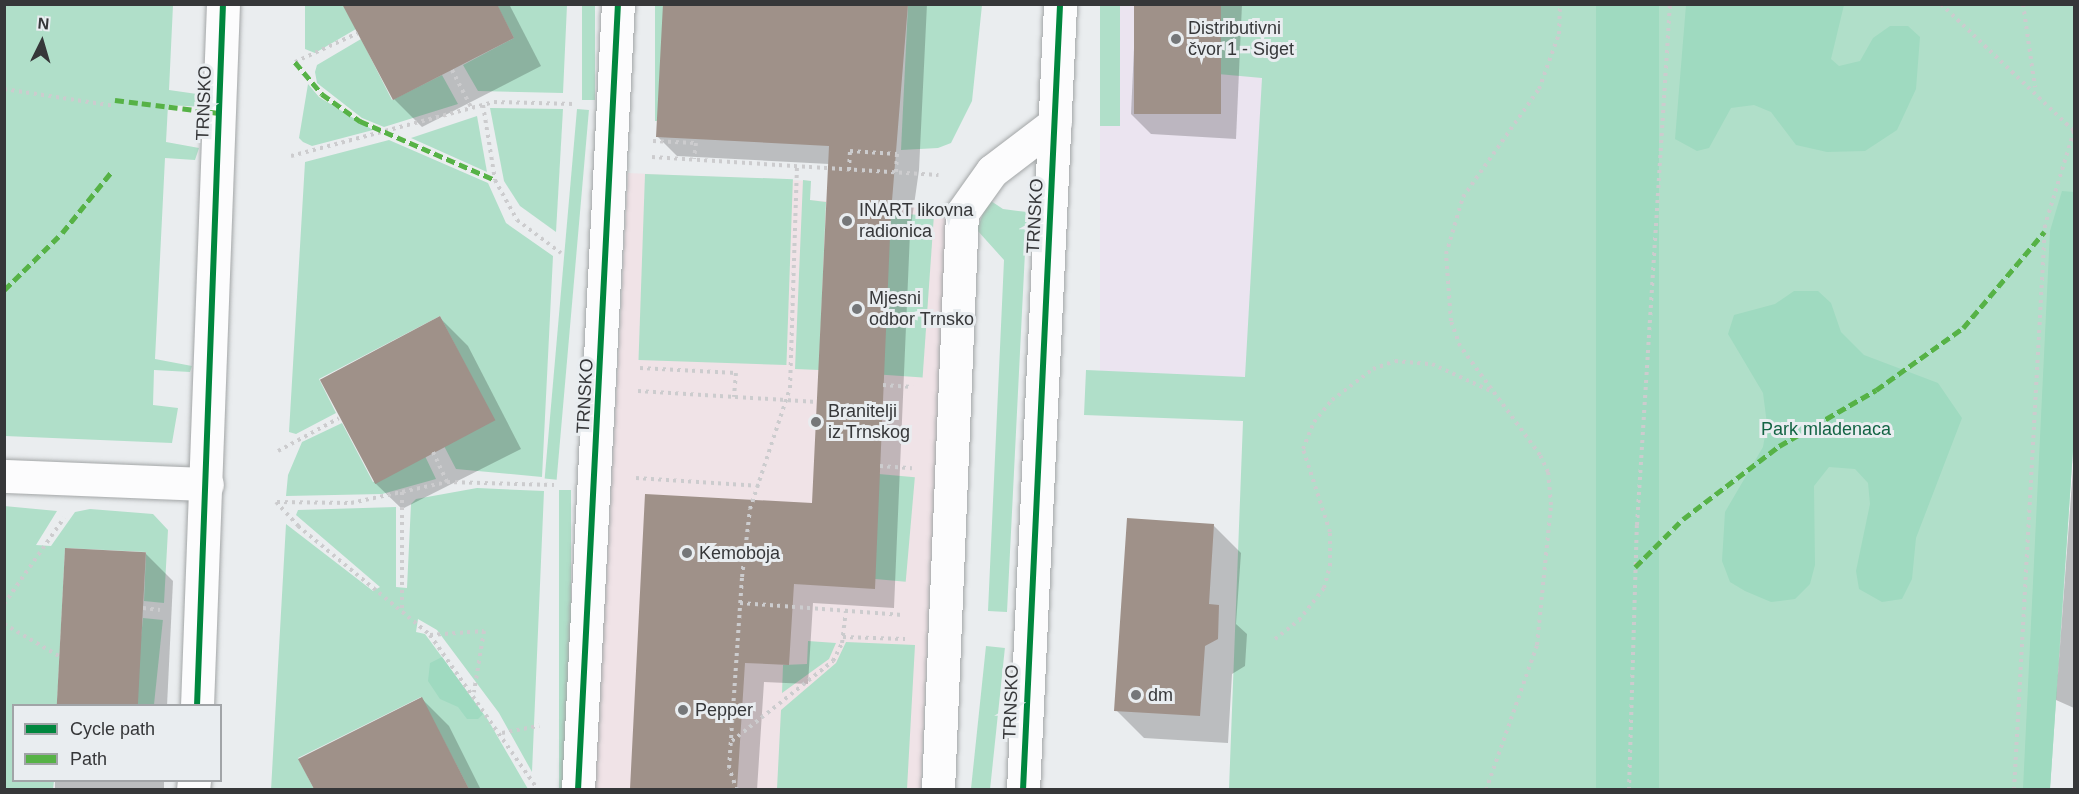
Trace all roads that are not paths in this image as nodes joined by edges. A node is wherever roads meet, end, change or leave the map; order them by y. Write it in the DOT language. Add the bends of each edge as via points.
graph roads {
  1 [pos="222,4"];
  2 [pos="618,4"];
  3 [pos="1060,4"];
  4 [pos="1055,123"];
  5 [pos="4,476"];
  6 [pos="207,484"];
  7 [pos="197,704"];
  8 [pos="578,789"];
  9 [pos="938,789"];
  10 [pos="1023,789"];
  1 -- 6 [label="street, TRNSKO"];
  2 -- 8 [label="street, TRNSKO"];
  3 -- 4 [label="street, TRNSKO"];
  4 -- 9 [label="street" via="992,171 962,213"];
  4 -- 10 [label="street, TRNSKO"];
  5 -- 6 [label="street"];
  6 -- 7 [label="street, TRNSKO"];
}
